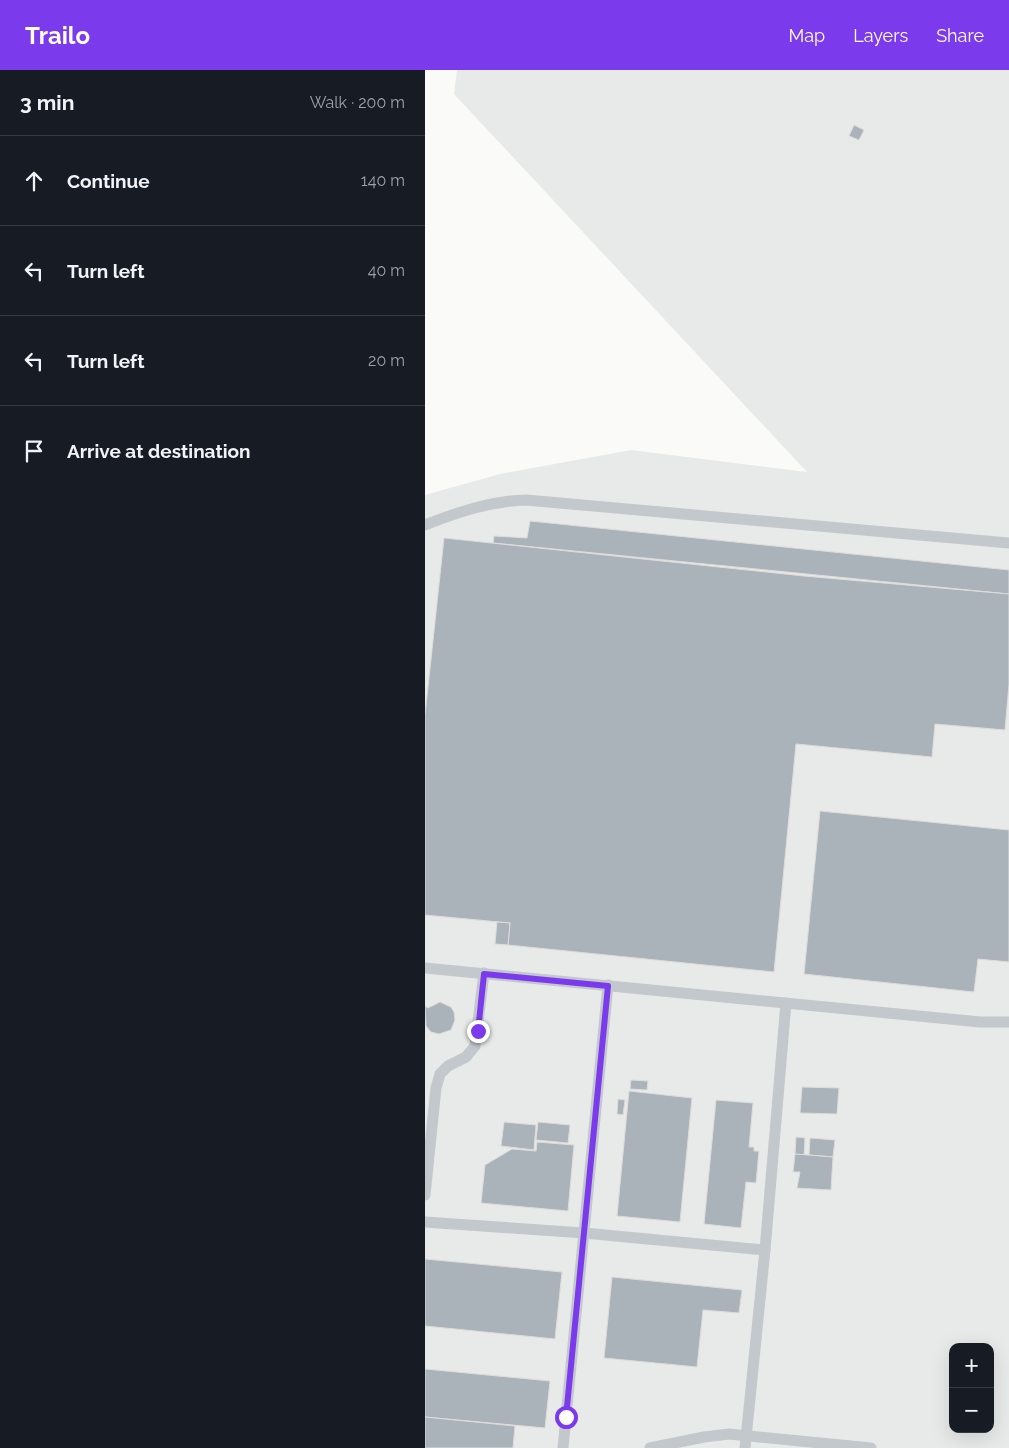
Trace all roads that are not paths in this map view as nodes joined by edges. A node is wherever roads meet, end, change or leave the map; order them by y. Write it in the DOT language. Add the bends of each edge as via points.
graph roads {
  1 [pos="425,525"];
  2 [pos="1009,544"];
  3 [pos="425,968"];
  4 [pos="484,974"];
  5 [pos="608,986"];
  6 [pos="785,1003"];
  7 [pos="1009,1022"];
  8 [pos="425,1195"];
  9 [pos="425,1222"];
  10 [pos="584,1233"];
  11 [pos="765,1250"];
  12 [pos="746,1435"];
  13 [pos="563,1448"];
  14 [pos="650,1448"];
  15 [pos="745,1448"];
  16 [pos="871,1448"];
  1 -- 2 [label="lane" via="483,506 526,500"];
  3 -- 4 [label="lane"];
  4 -- 5 [label="lane"];
  4 -- 8 [label="lane" via="475,1046 466,1057 440,1074 436,1088"];
  5 -- 6 [label="lane"];
  5 -- 10 [label="lane"];
  6 -- 7 [label="lane"];
  6 -- 11 [label="lane"];
  9 -- 10 [label="lane"];
  10 -- 11 [label="lane"];
  10 -- 13 [label="lane"];
  11 -- 12 [label="lane"];
  12 -- 14 [label="lane" via="717,1435"];
  12 -- 15 [label="lane"];
  12 -- 16 [label="lane"];
}
